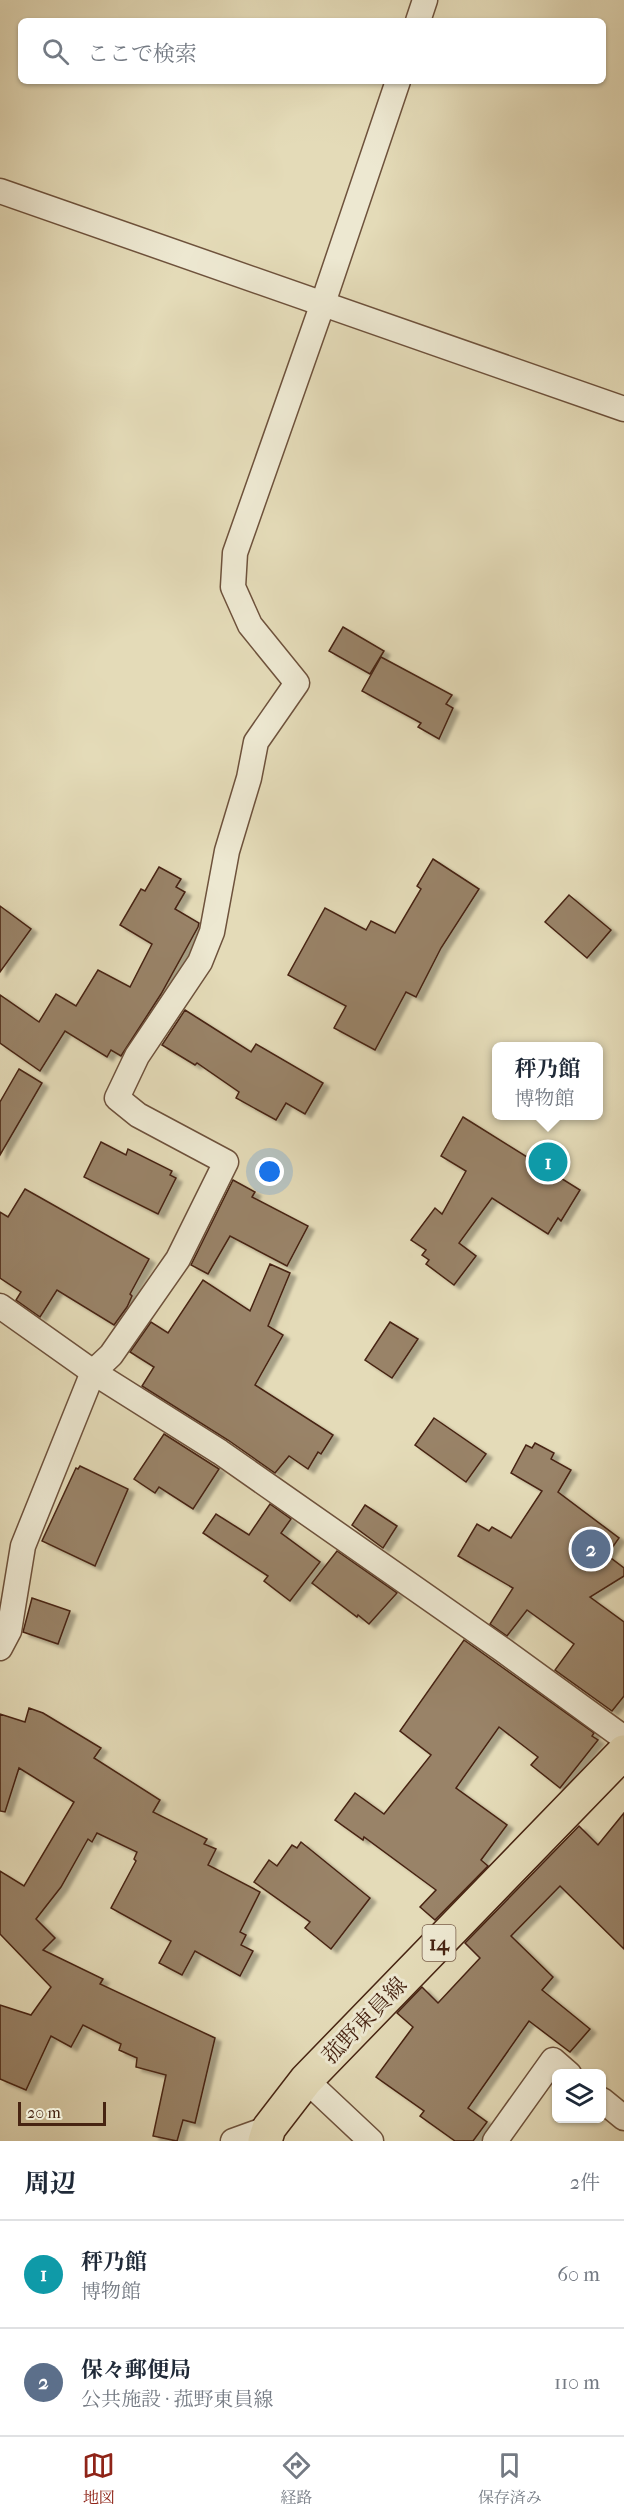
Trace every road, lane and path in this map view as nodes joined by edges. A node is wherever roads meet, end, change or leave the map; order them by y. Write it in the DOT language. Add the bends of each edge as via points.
graph roads {
  1 [pos="425,0"];
  2 [pos="419,18"];
  3 [pos="397,84"];
  4 [pos="0,192"];
  5 [pos="323,303"];
  6 [pos="624,409"];
  7 [pos="0,1305"];
  8 [pos="93,1372"];
  9 [pos="0,1648"];
  10 [pos="624,1738"];
  11 [pos="624,1752"];
  12 [pos="564,2069"];
  13 [pos="306,2080"];
  14 [pos="606,2103"];
  15 [pos="624,2118"];
  16 [pos="267,2134"];
  17 [pos="233,2141"];
  18 [pos="370,2141"];
  19 [pos="495,2141"];
  1 -- 2 [label="street"];
  3 -- 5 [label="street"];
  4 -- 5 [label="street"];
  5 -- 6 [label="street"];
  5 -- 8 [label="street" via="235,553 233,587 250,626 297,683 256,742 226,851 212,932 200,962 137,1056 117,1098 138,1115 226,1162 178,1259 111,1355"];
  7 -- 8 [label="street"];
  8 -- 9 [label="street" via="23,1545 9,1631"];
  8 -- 10 [label="street" via="220,1452"];
  11 -- 13 [label="main road, 菰野東員線 / 14"];
  12 -- 19 [label="street" via="553,2060"];
  13 -- 16 [label="main road, 菰野東員線 / 14"];
  13 -- 18 [label="street"];
  14 -- 15 [label="street"];
  16 -- 17 [label="street"];
}
